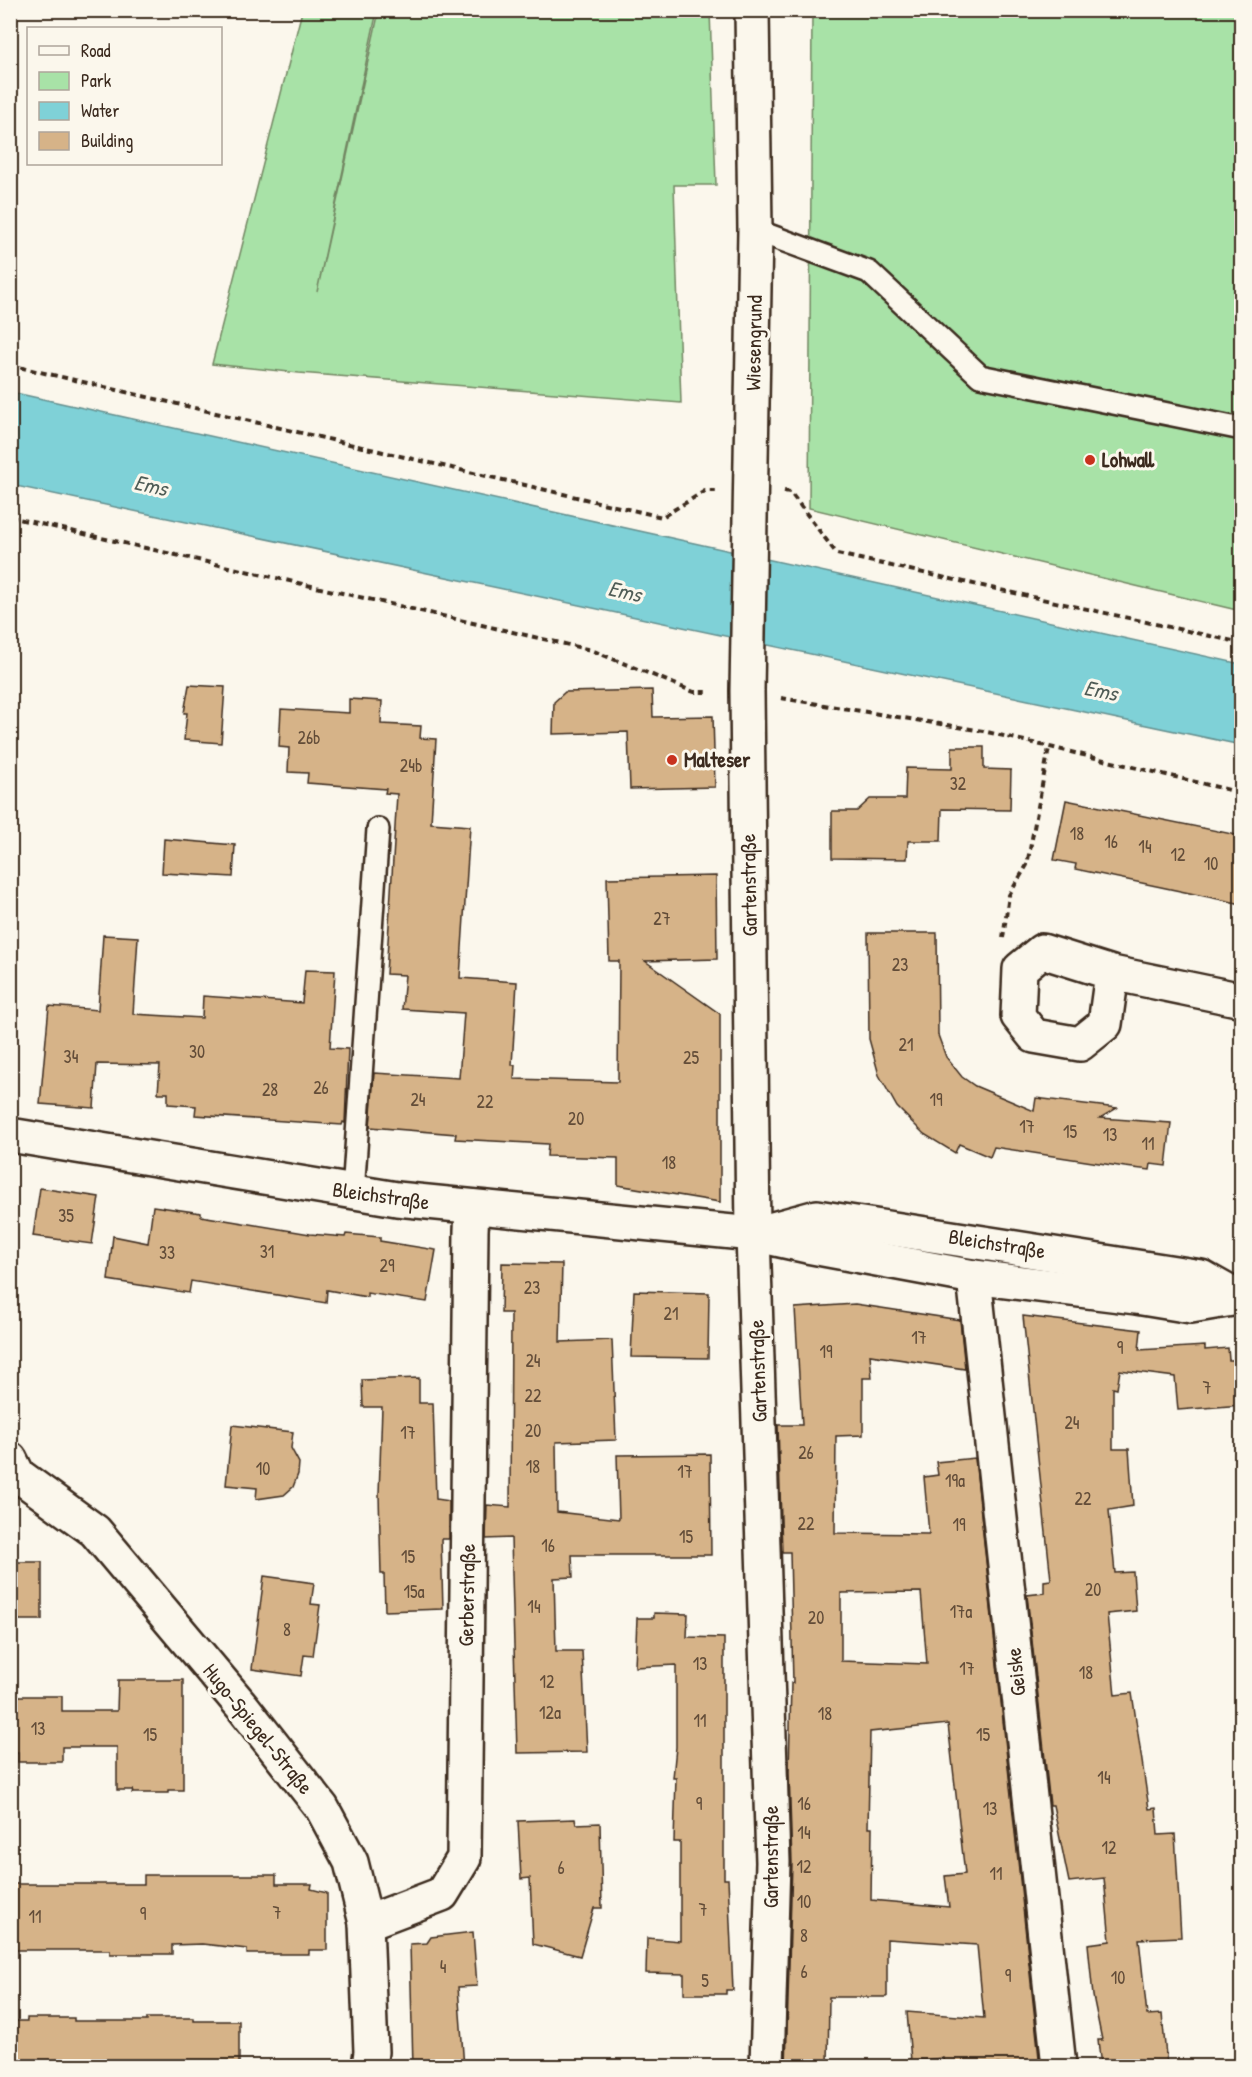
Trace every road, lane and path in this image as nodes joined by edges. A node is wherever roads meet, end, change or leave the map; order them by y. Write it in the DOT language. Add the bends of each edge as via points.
graph roads {
  1 [pos="752,10"];
  2 [pos="755,230"];
  3 [pos="10,365"];
  4 [pos="1242,429"];
  5 [pos="705,490"];
  6 [pos="790,492"];
  7 [pos="10,517"];
  8 [pos="1242,643"];
  9 [pos="748,684"];
  10 [pos="1050,748"];
  11 [pos="1242,794"];
  12 [pos="378,829"];
  13 [pos="1020,969"];
  14 [pos="1112,973"];
  15 [pos="1242,1000"];
  16 [pos="10,1135"];
  17 [pos="353,1193"];
  18 [pos="472,1208"];
  19 [pos="753,1234"];
  20 [pos="974,1277"];
  21 [pos="1240,1299"];
  22 [pos="10,1459"];
  23 [pos="366,1923"];
  24 [pos="369,2067"];
  25 [pos="767,2067"];
  26 [pos="1059,2067"];
  1 -- 2 [label="street, Wiesengrund"];
  2 -- 4 [label="lane" via="869,272 980,376"];
  2 -- 9 [label="street, Wiesengrund"];
  3 -- 5 [label="path" via="662,517"];
  6 -- 8 [label="path" via="837,554"];
  7 -- 9 [label="path" via="591,650 694,692"];
  9 -- 10 [label="path"];
  9 -- 19 [label="street, Gartenstraße"];
  10 -- 11 [label="path"];
  10 -- 13 [label="path" via="1027,865 1009,895 1002,944"];
  12 -- 17 [label="lane"];
  13 -- 14 [label="street" via="1042,951"];
  13 -- 14 [label="street" via="1018,1016 1034,1036 1080,1044 1105,1024"];
  14 -- 15 [label="street"];
  16 -- 17 [label="street, Bleichstraße"];
  17 -- 18 [label="street, Bleichstraße"];
  18 -- 19 [label="street, Bleichstraße"];
  18 -- 23 [label="street, Gerberstraße" via="464,1858 442,1894"];
  19 -- 20 [label="street, Bleichstraße"];
  19 -- 21 [label="street, Bleichstraße" via="817,1217 1201,1277"];
  19 -- 25 [label="street, Gartenstraße" via="773,1862"];
  20 -- 21 [label="street, Bleichstraße" via="1191,1306"];
  20 -- 26 [label="street, Geiske"];
  22 -- 23 [label="street, Hugo-Spiegel-Straße" via="18,1475 95,1531 322,1808 351,1862"];
  23 -- 24 [label="street, Hugo-Spiegel-Straße"];
}
